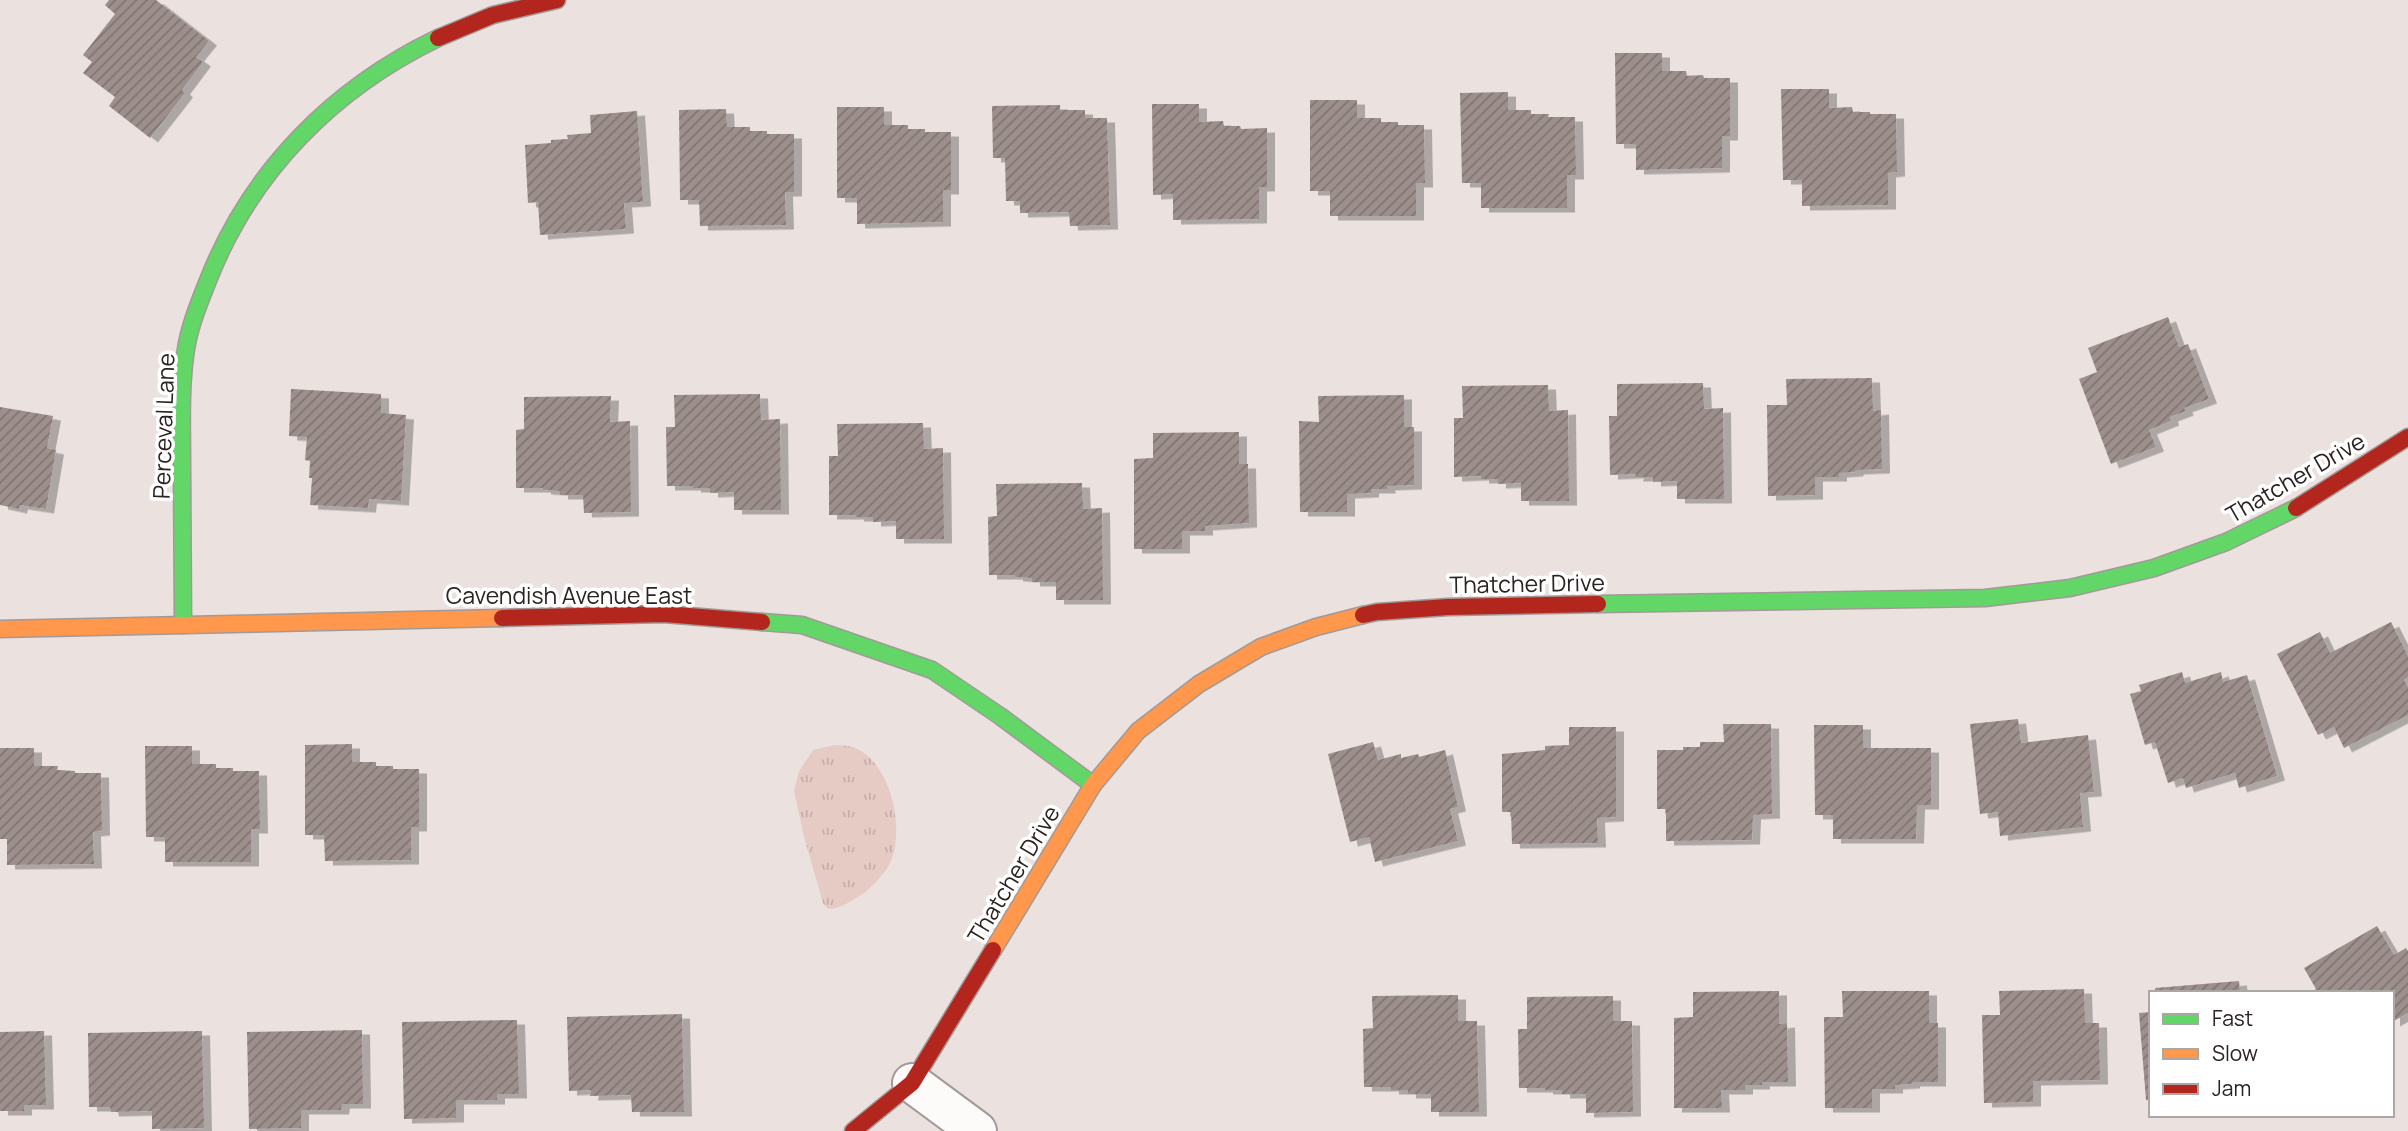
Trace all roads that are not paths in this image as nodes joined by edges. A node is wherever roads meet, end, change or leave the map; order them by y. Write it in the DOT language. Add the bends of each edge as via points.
graph roads {
  1 [pos="557,0"];
  2 [pos="2408,437"];
  3 [pos="183,625"];
  4 [pos="0,629"];
  5 [pos="1093,785"];
  6 [pos="912,1083"];
  7 [pos="853,1131"];
  8 [pos="977,1131"];
  1 -- 3 [label="street, Perceval Lane" via="471,22 363,80 280,155 250,195 209,276 189,333 181,396"];
  2 -- 5 [label="street, Thatcher Drive" via="2295,508 2226,542 2154,568 2070,588 1985,598 1447,607 1377,612 1316,627 1261,647 1199,684 1138,731"];
  3 -- 4 [label="street, Cavendish Avenue East"];
  3 -- 5 [label="street, Cavendish Avenue East" via="664,614 802,625 932,670"];
  5 -- 6 [label="street, Thatcher Drive"];
  6 -- 7 [label="street, Thatcher Drive"];
  6 -- 8 [label="street"];
}
